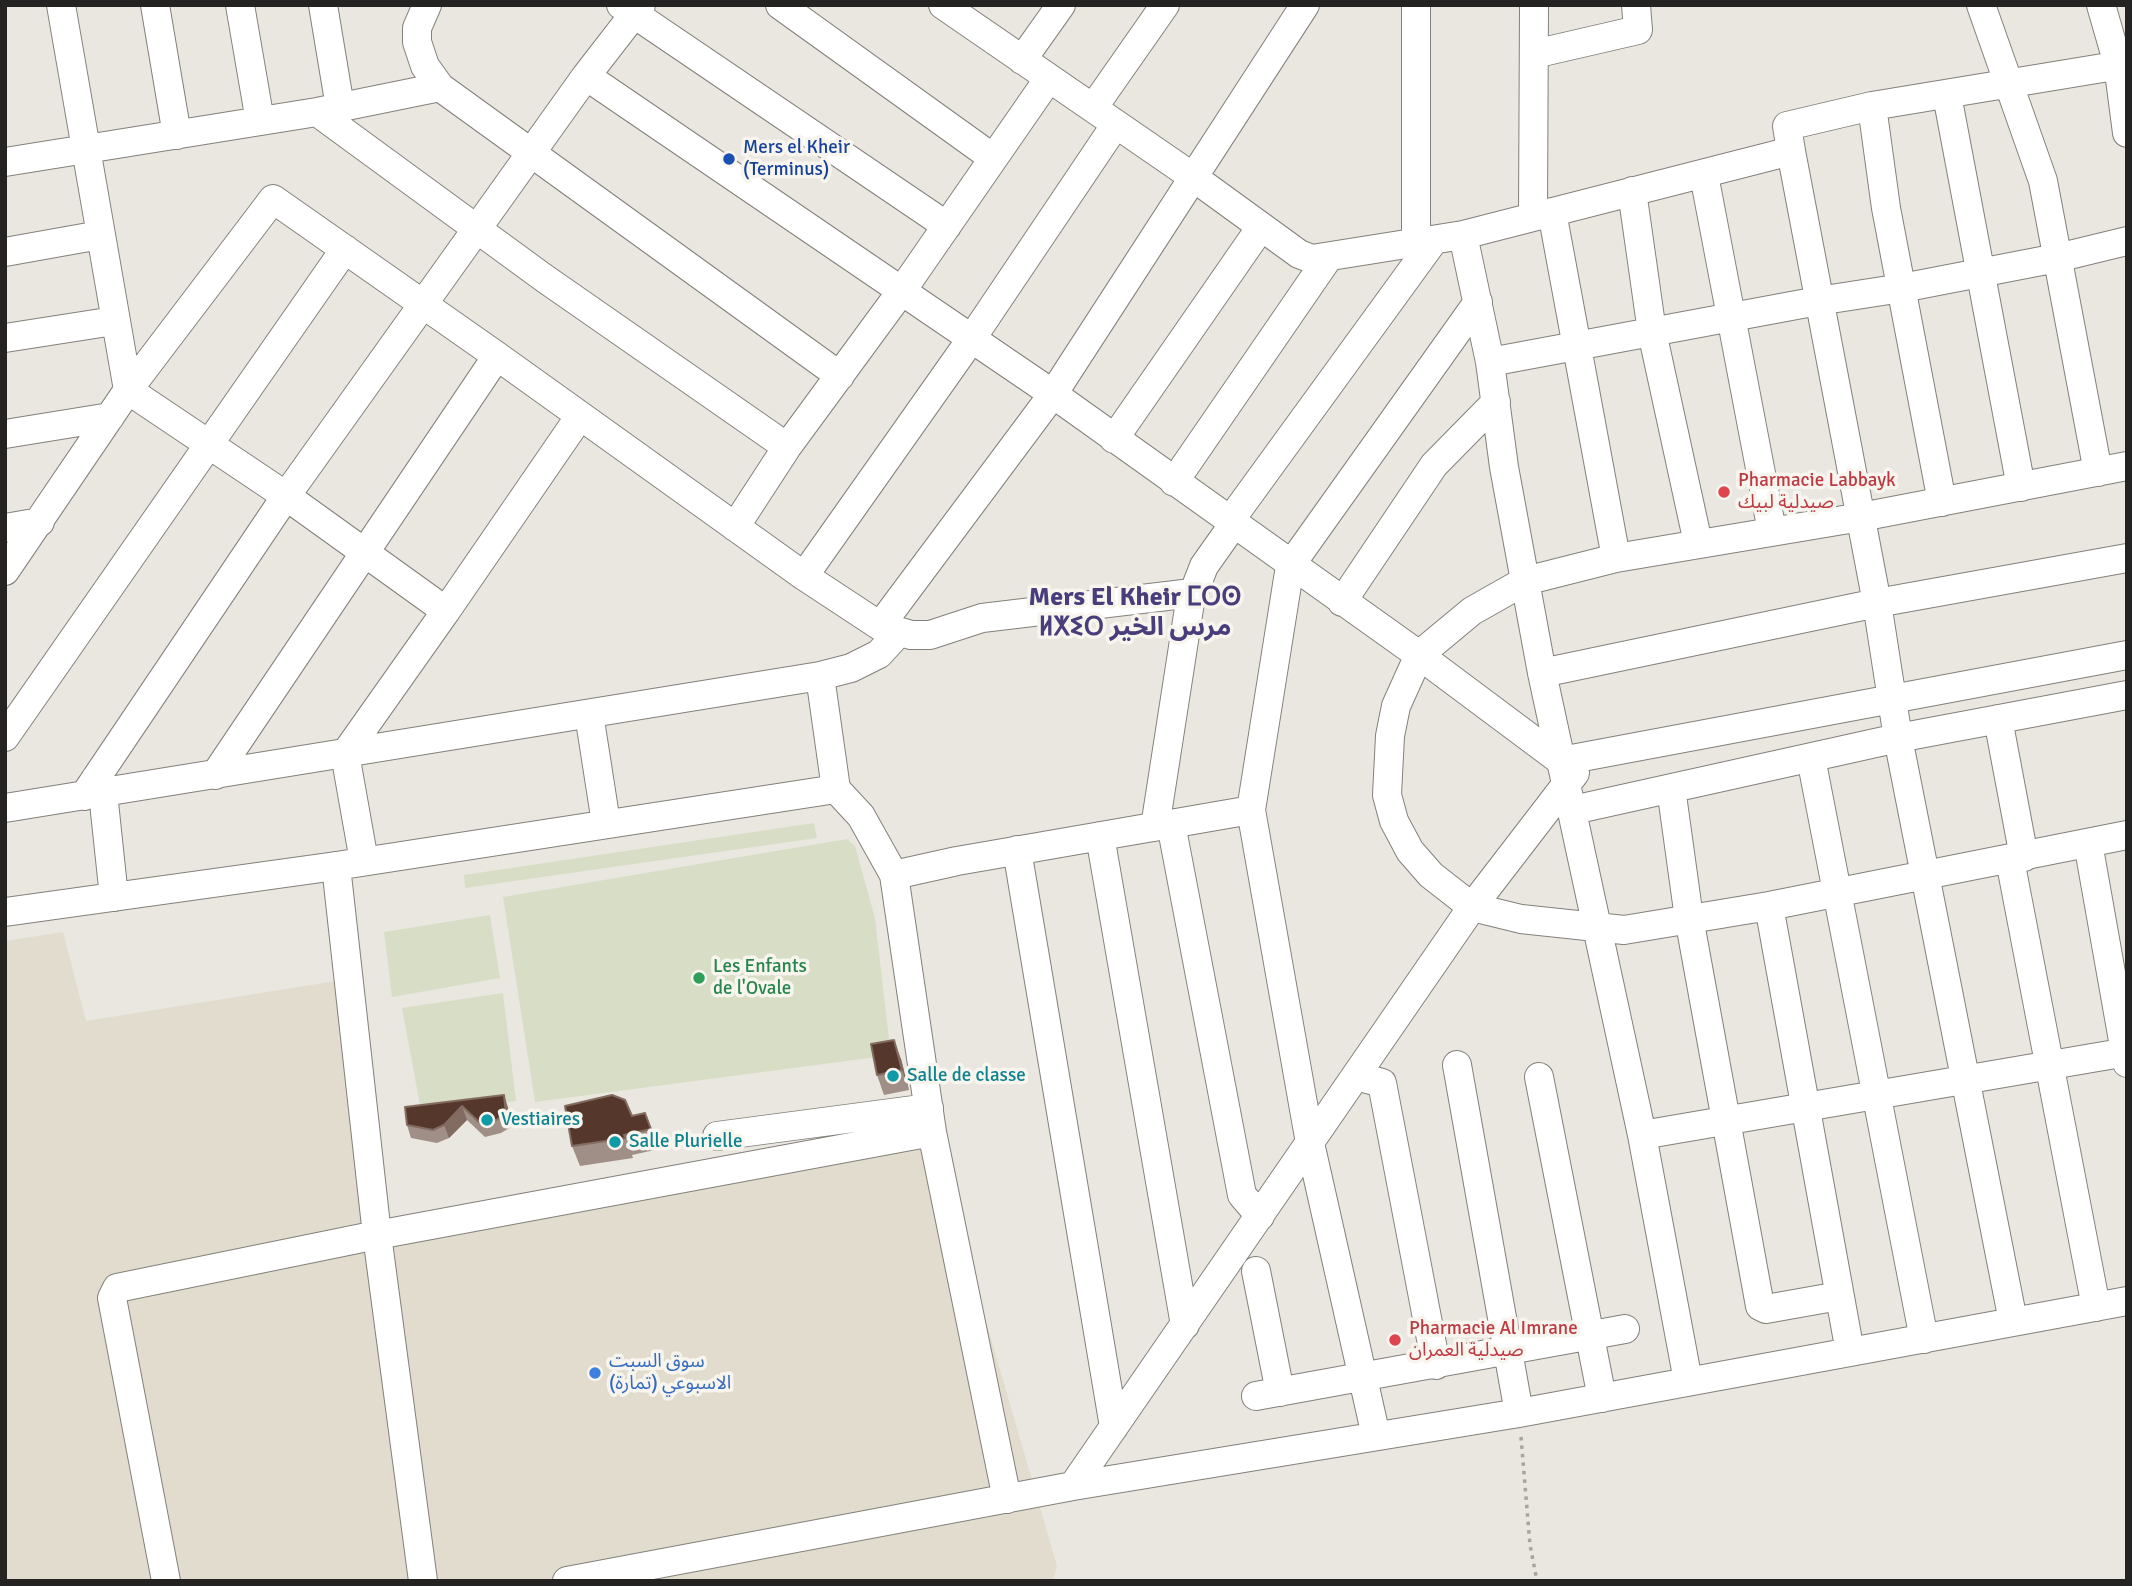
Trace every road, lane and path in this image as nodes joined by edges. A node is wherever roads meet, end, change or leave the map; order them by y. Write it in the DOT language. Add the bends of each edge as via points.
graph roads {
  1 [pos="61,5"];
  2 [pos="155,5"];
  3 [pos="240,5"];
  4 [pos="323,5"];
  5 [pos="427,5"];
  6 [pos="780,5"];
  7 [pos="1061,5"];
  8 [pos="1165,5"];
  9 [pos="1305,5"];
  10 [pos="1416,5"];
  11 [pos="1534,5"];
  12 [pos="1636,5"];
  13 [pos="1981,5"];
  14 [pos="2101,5"];
  15 [pos="946,6"];
  16 [pos="632,8"];
  17 [pos="1534,54"];
  18 [pos="1022,60"];
  19 [pos="2122,64"];
  20 [pos="586,76"];
  21 [pos="1049,78"];
  22 [pos="2007,82"];
  23 [pos="440,87"];
  24 [pos="1947,95"];
  25 [pos="1872,106"];
  26 [pos="1093,108"];
  27 [pos="328,110"];
  28 [pos="260,121"];
  29 [pos="1116,124"];
  30 [pos="2127,132"];
  31 [pos="177,135"];
  32 [pos="86,150"];
  33 [pos="1791,152"];
  34 [pos="533,154"];
  35 [pos="993,158"];
  36 [pos="5,162"];
  37 [pos="1704,175"];
  38 [pos="1194,177"];
  39 [pos="1632,191"];
  40 [pos="1543,214"];
  41 [pos="947,226"];
  42 [pos="1261,227"];
  43 [pos="479,230"];
  44 [pos="100,235"];
  45 [pos="1463,236"];
  46 [pos="1425,241"];
  47 [pos="2127,241"];
  48 [pos="345,249"];
  49 [pos="5,252"];
  50 [pos="1328,258"];
  51 [pos="2057,258"];
  52 [pos="1980,272"];
  53 [pos="1902,288"];
  54 [pos="903,289"];
  55 [pos="1818,300"];
  56 [pos="1478,302"];
  57 [pos="424,304"];
  58 [pos="1729,317"];
  59 [pos="114,320"];
  60 [pos="1651,332"];
  61 [pos="5,338"];
  62 [pos="972,338"];
  63 [pos="1576,346"];
  64 [pos="497,356"];
  65 [pos="1490,362"];
  66 [pos="840,376"];
  67 [pos="128,390"];
  68 [pos="1053,394"];
  69 [pos="1496,402"];
  70 [pos="580,416"];
  71 [pos="110,417"];
  72 [pos="5,434"];
  73 [pos="1114,439"];
  74 [pos="209,446"];
  75 [pos="788,447"];
  76 [pos="2127,466"];
  77 [pos="2098,472"];
  78 [pos="1174,482"];
  79 [pos="2021,486"];
  80 [pos="286,496"];
  81 [pos="1942,502"];
  82 [pos="1861,517"];
  83 [pos="40,522"];
  84 [pos="1231,523"];
  85 [pos="735,527"];
  86 [pos="5,528"];
  87 [pos="1772,531"];
  88 [pos="1698,543"];
  89 [pos="363,553"];
  90 [pos="1616,558"];
  91 [pos="2127,558"];
  92 [pos="1290,566"];
  93 [pos="5,572"];
  94 [pos="804,576"];
  95 [pos="1525,581"];
  96 [pos="1192,593"];
  97 [pos="1342,602"];
  98 [pos="1877,603"];
  99 [pos="446,611"];
  100 [pos="889,629"];
  101 [pos="1419,655"];
  102 [pos="2127,655"];
  103 [pos="1542,673"];
  104 [pos="820,676"];
  105 [pos="2127,695"];
  106 [pos="1892,701"];
  107 [pos="589,714"];
  108 [pos="1998,719"];
  109 [pos="5,737"];
  110 [pos="1898,738"];
  111 [pos="345,754"];
  112 [pos="1811,758"];
  113 [pos="1564,772"];
  114 [pos="215,775"];
  115 [pos="1671,788"];
  116 [pos="94,789"];
  117 [pos="836,789"];
  118 [pos="5,808"];
  119 [pos="1251,810"];
  120 [pos="1573,810"];
  121 [pos="606,823"];
  122 [pos="1163,826"];
  123 [pos="2127,835"];
  124 [pos="1100,836"];
  125 [pos="2088,843"];
  126 [pos="1017,850"];
  127 [pos="2017,858"];
  128 [pos="365,861"];
  129 [pos="336,866"];
  130 [pos="894,875"];
  131 [pos="1924,875"];
  132 [pos="1838,890"];
  133 [pos="114,897"];
  134 [pos="1769,906"];
  135 [pos="1472,907"];
  136 [pos="5,912"];
  137 [pos="1689,918"];
  138 [pos="1597,925"];
  139 [pos="2126,1056"];
  140 [pos="1457,1065"];
  141 [pos="2048,1066"];
  142 [pos="1356,1076"];
  143 [pos="1539,1077"];
  144 [pos="1968,1079"];
  145 [pos="1877,1095"];
  146 [pos="1806,1107"];
  147 [pos="930,1120"];
  148 [pos="1724,1121"];
  149 [pos="1642,1135"];
  150 [pos="717,1136"];
  151 [pos="1310,1143"];
  152 [pos="1260,1216"];
  153 [pos="377,1235"];
  154 [pos="1256,1271"];
  155 [pos="1839,1296"];
  156 [pos="2127,1301"];
  157 [pos="2096,1307"];
  158 [pos="2013,1321"];
  159 [pos="1185,1325"];
  160 [pos="1625,1329"];
  161 [pos="1589,1336"];
  162 [pos="1924,1339"];
  163 [pos="1508,1352"];
  164 [pos="1850,1352"];
  165 [pos="1436,1365"];
  166 [pos="1365,1379"];
  167 [pos="1688,1381"];
  168 [pos="1602,1398"];
  169 [pos="1519,1413"];
  170 [pos="1114,1427"];
  171 [pos="1376,1436"];
  172 [pos="1073,1486"];
  173 [pos="1006,1499"];
  174 [pos="166,1581"];
  175 [pos="423,1581"];
  176 [pos="567,1581"];
  177 [pos="1537,1581"];
  1 -- 32 [label="street"];
  2 -- 31 [label="street"];
  3 -- 28 [label="street"];
  4 -- 27 [label="street"];
  5 -- 23 [label="street" via="417,42 425,66"];
  6 -- 35 [label="street"];
  7 -- 18 [label="street"];
  8 -- 26 [label="street"];
  9 -- 38 [label="street"];
  10 -- 46 [label="street"];
  11 -- 17 [label="street"];
  12 -- 17 [label="street" via="1638,30"];
  13 -- 22 [label="street"];
  14 -- 19 [label="street"];
  15 -- 18 [label="street"];
  16 -- 20 [label="street"];
  16 -- 41 [label="street"];
  17 -- 40 [label="street"];
  18 -- 21 [label="street"];
  19 -- 22 [label="street"];
  19 -- 30 [label="street"];
  20 -- 34 [label="street"];
  20 -- 54 [label="street"];
  21 -- 26 [label="street"];
  21 -- 35 [label="street"];
  22 -- 24 [label="street"];
  22 -- 51 [label="street" via="2043,181"];
  23 -- 27 [label="street"];
  23 -- 34 [label="street"];
  24 -- 25 [label="street"];
  24 -- 52 [label="street"];
  25 -- 33 [label="street" via="1787,127"];
  25 -- 53 [label="street"];
  26 -- 29 [label="street"];
  27 -- 28 [label="street"];
  27 -- 43 [label="street"];
  28 -- 31 [label="street"];
  29 -- 38 [label="street"];
  29 -- 62 [label="street"];
  31 -- 32 [label="street"];
  32 -- 36 [label="street"];
  32 -- 44 [label="street"];
  33 -- 37 [label="street"];
  33 -- 55 [label="street"];
  34 -- 43 [label="street"];
  34 -- 66 [label="street"];
  35 -- 41 [label="street"];
  37 -- 39 [label="street"];
  37 -- 58 [label="street"];
  38 -- 42 [label="street"];
  38 -- 68 [label="street"];
  39 -- 40 [label="street"];
  39 -- 60 [label="street"];
  40 -- 45 [label="street"];
  40 -- 63 [label="street"];
  41 -- 54 [label="street"];
  42 -- 50 [label="street" via="1298,254"];
  42 -- 73 [label="street"];
  43 -- 57 [label="street"];
  43 -- 75 [label="street"];
  44 -- 49 [label="street"];
  44 -- 59 [label="street"];
  45 -- 46 [label="street"];
  45 -- 56 [label="street"];
  46 -- 50 [label="street"];
  46 -- 84 [label="street"];
  47 -- 51 [label="street"];
  48 -- 57 [label="street"];
  48 -- 67 [label="street" via="278,200 269,201"];
  48 -- 74 [label="street"];
  50 -- 78 [label="street"];
  51 -- 52 [label="street"];
  51 -- 77 [label="street"];
  52 -- 53 [label="street"];
  52 -- 79 [label="street"];
  53 -- 55 [label="street"];
  53 -- 81 [label="street"];
  54 -- 62 [label="street"];
  54 -- 66 [label="street"];
  55 -- 58 [label="street"];
  55 -- 82 [label="street"];
  56 -- 65 [label="street"];
  56 -- 92 [label="street"];
  57 -- 64 [label="street"];
  57 -- 80 [label="street"];
  58 -- 60 [label="street"];
  58 -- 87 [label="street"];
  59 -- 61 [label="street"];
  59 -- 67 [label="street"];
  60 -- 63 [label="street"];
  60 -- 88 [label="street"];
  62 -- 68 [label="street"];
  62 -- 94 [label="street"];
  63 -- 65 [label="street"];
  63 -- 90 [label="street"];
  64 -- 70 [label="street"];
  64 -- 89 [label="street"];
  65 -- 69 [label="street"];
  66 -- 75 [label="street"];
  67 -- 71 [label="street"];
  67 -- 74 [label="street"];
  68 -- 73 [label="street"];
  68 -- 100 [label="street"];
  69 -- 95 [label="street"];
  69 -- 97 [label="street" via="1434,465"];
  70 -- 85 [label="street"];
  70 -- 99 [label="street"];
  71 -- 72 [label="street"];
  71 -- 83 [label="street"];
  73 -- 78 [label="street"];
  74 -- 80 [label="street"];
  74 -- 109 [label="street"];
  75 -- 85 [label="street"];
  76 -- 77 [label="street"];
  77 -- 79 [label="street"];
  78 -- 84 [label="street"];
  79 -- 81 [label="street"];
  80 -- 89 [label="street"];
  80 -- 116 [label="street"];
  81 -- 82 [label="street"];
  82 -- 87 [label="street"];
  82 -- 98 [label="street"];
  83 -- 86 [label="street"];
  83 -- 93 [label="street"];
  84 -- 92 [label="street"];
  84 -- 96 [label="street"];
  85 -- 94 [label="street"];
  87 -- 88 [label="street"];
  88 -- 90 [label="street"];
  89 -- 99 [label="street"];
  89 -- 114 [label="street"];
  90 -- 95 [label="street"];
  91 -- 98 [label="street"];
  92 -- 97 [label="street"];
  92 -- 119 [label="street"];
  94 -- 100 [label="street"];
  95 -- 101 [label="street" via="1472,611"];
  95 -- 103 [label="street"];
  96 -- 100 [label="street" via="982,618 930,635"];
  96 -- 122 [label="street"];
  97 -- 101 [label="street"];
  98 -- 103 [label="street"];
  98 -- 106 [label="street"];
  99 -- 111 [label="street"];
  100 -- 104 [label="street" via="879,654"];
  101 -- 113 [label="street"];
  101 -- 135 [label="street" via="1396,706 1387,795 1394,821 1410,850"];
  102 -- 106 [label="street"];
  103 -- 113 [label="street"];
  104 -- 107 [label="street"];
  104 -- 117 [label="street"];
  105 -- 108 [label="street"];
  106 -- 110 [label="street"];
  106 -- 113 [label="street" via="1589,756"];
  107 -- 111 [label="street"];
  107 -- 121 [label="street"];
  108 -- 110 [label="street"];
  108 -- 127 [label="street"];
  110 -- 112 [label="street"];
  110 -- 131 [label="street"];
  111 -- 114 [label="street"];
  111 -- 128 [label="street"];
  112 -- 115 [label="street"];
  112 -- 132 [label="street"];
  113 -- 120 [label="street"];
  113 -- 135 [label="street"];
  114 -- 116 [label="street"];
  115 -- 120 [label="street"];
  115 -- 137 [label="street"];
  116 -- 118 [label="street"];
  116 -- 133 [label="street"];
  117 -- 121 [label="street"];
  117 -- 130 [label="street" via="860,816"];
  119 -- 122 [label="street"];
  119 -- 151 [label="street"];
  120 -- 138 [label="street"];
  121 -- 128 [label="street"];
  122 -- 124 [label="street"];
  122 -- 152 [label="street" via="1242,1195"];
  123 -- 125 [label="street"];
  124 -- 126 [label="street"];
  124 -- 159 [label="street"];
  125 -- 127 [label="street"];
  125 -- 139 [label="street"];
  126 -- 130 [label="street"];
  126 -- 170 [label="street"];
  127 -- 131 [label="street"];
  127 -- 141 [label="street"];
  128 -- 129 [label="street"];
  129 -- 133 [label="street"];
  129 -- 153 [label="street"];
  130 -- 147 [label="street"];
  131 -- 132 [label="street"];
  131 -- 144 [label="street"];
  132 -- 134 [label="street"];
  132 -- 145 [label="street"];
  133 -- 136 [label="street"];
  134 -- 137 [label="street"];
  134 -- 146 [label="street"];
  135 -- 138 [label="street" via="1521,919"];
  135 -- 142 [label="street"];
  137 -- 138 [label="street" via="1624,930"];
  137 -- 148 [label="street"];
  138 -- 149 [label="street"];
  139 -- 141 [label="street"];
  140 -- 163 [label="street"];
  141 -- 144 [label="street"];
  141 -- 157 [label="street"];
  142 -- 151 [label="street"];
  142 -- 165 [label="street" via="1382,1083"];
  143 -- 161 [label="street"];
  144 -- 145 [label="street"];
  144 -- 158 [label="street"];
  145 -- 146 [label="street"];
  145 -- 162 [label="street"];
  146 -- 148 [label="street"];
  146 -- 155 [label="street"];
  147 -- 150 [label="street"];
  147 -- 153 [label="street"];
  147 -- 173 [label="street"];
  148 -- 149 [label="street"];
  148 -- 155 [label="street" via="1760,1306 1766,1309"];
  149 -- 167 [label="street"];
  151 -- 152 [label="street"];
  151 -- 166 [label="street"];
  152 -- 159 [label="street"];
  153 -- 174 [label="street" via="123,1284 113,1292"];
  153 -- 175 [label="street"];
  154 -- 166 [label="street" via="1268,1394"];
  155 -- 164 [label="street"];
  156 -- 157 [label="street"];
  157 -- 158 [label="street"];
  158 -- 162 [label="street"];
  159 -- 170 [label="street"];
  160 -- 161 [label="street"];
  161 -- 163 [label="street"];
  161 -- 168 [label="street"];
  162 -- 164 [label="street"];
  163 -- 165 [label="street"];
  163 -- 169 [label="street"];
  164 -- 167 [label="street"];
  165 -- 166 [label="street"];
  166 -- 171 [label="street"];
  167 -- 168 [label="street"];
  168 -- 169 [label="street"];
  169 -- 171 [label="street"];
  169 -- 177 [label="path"];
  170 -- 172 [label="street"];
  171 -- 172 [label="street"];
  172 -- 173 [label="street"];
  173 -- 176 [label="street"];
}
